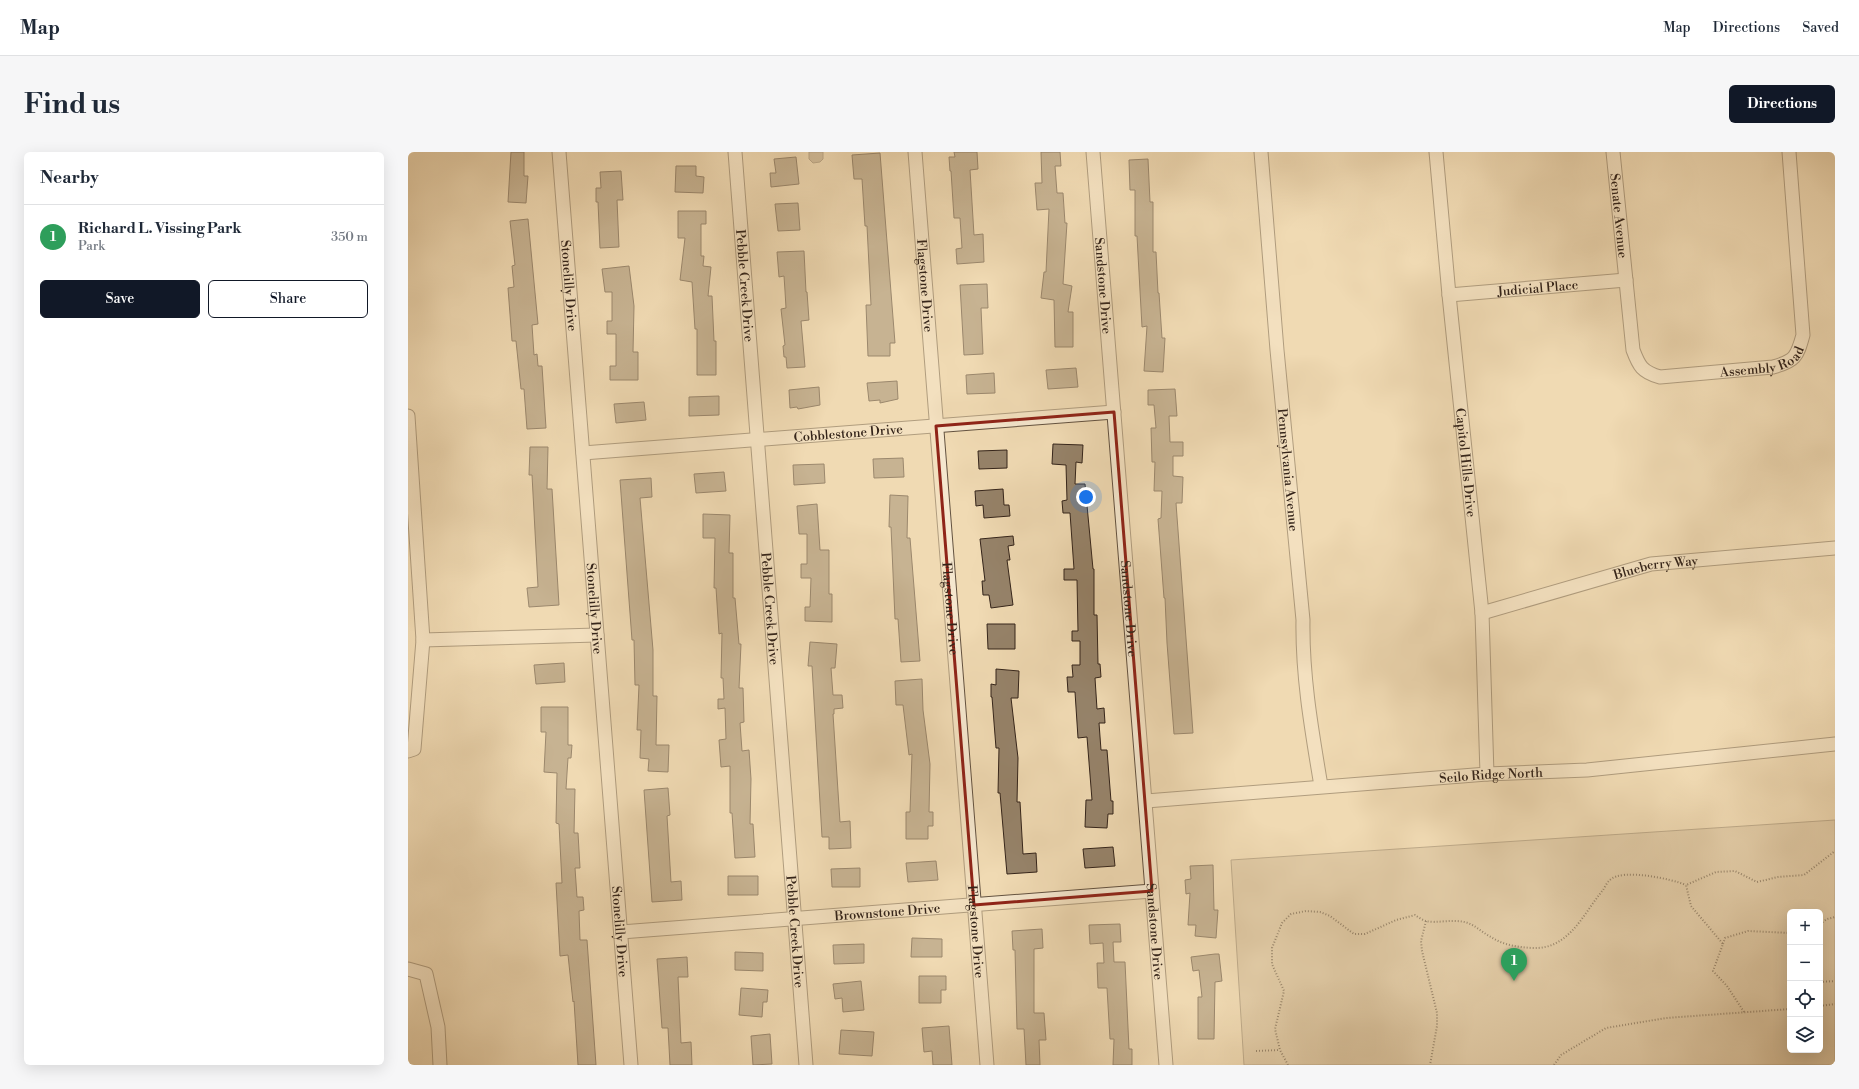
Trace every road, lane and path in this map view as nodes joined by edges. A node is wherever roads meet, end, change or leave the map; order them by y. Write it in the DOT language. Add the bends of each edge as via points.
graph roads {
  1 [pos="558,152"];
  2 [pos="735,152"];
  3 [pos="914,152"];
  4 [pos="1093,152"];
  5 [pos="1261,152"];
  6 [pos="1436,152"];
  7 [pos="1614,152"];
  8 [pos="1789,152"];
  9 [pos="1626,280"];
  10 [pos="1449,295"];
  11 [pos="1114,412"];
  12 [pos="408,416"];
  13 [pos="936,426"];
  14 [pos="757,440"];
  15 [pos="583,453"];
  16 [pos="1835,548"];
  17 [pos="1482,613"];
  18 [pos="597,635"];
  19 [pos="423,640"];
  20 [pos="1835,744"];
  21 [pos="408,751"];
  22 [pos="1487,774"];
  23 [pos="1321,786"];
  24 [pos="1146,801"];
  25 [pos="1835,851"];
  26 [pos="1686,885"];
  27 [pos="1152,891"];
  28 [pos="974,905"];
  29 [pos="1835,917"];
  30 [pos="795,919"];
  31 [pos="1426,922"];
  32 [pos="1823,922"];
  33 [pos="621,932"];
  34 [pos="1787,933"];
  35 [pos="1723,944"];
  36 [pos="408,969"];
  37 [pos="1835,981"];
  38 [pos="1823,982"];
  39 [pos="1835,1004"];
  40 [pos="1823,1006"];
  41 [pos="1787,1008"];
  42 [pos="1744,1012"];
  43 [pos="1256,1050"];
  44 [pos="1280,1050"];
  45 [pos="440,1065"];
  46 [pos="631,1065"];
  47 [pos="806,1065"];
  48 [pos="987,1065"];
  49 [pos="1166,1065"];
  50 [pos="1288,1065"];
  51 [pos="1430,1065"];
  52 [pos="1554,1065"];
  1 -- 15 [label="street, Stonelilly Drive"];
  2 -- 14 [label="street, Pebble Creek Drive"];
  3 -- 13 [label="street, Flagstone Drive"];
  4 -- 11 [label="street, Sandstone Drive"];
  5 -- 23 [label="street, Pennsylvania Avenue" via="1303,620 1303,652"];
  6 -- 10 [label="street, Capitol Hills Drive"];
  7 -- 9 [label="street, Senate Avenue"];
  8 -- 9 [label="street, Assembly Road" via="1803,335 1799,349 1790,363 1773,367 1660,377 1651,375 1639,366 1633,350"];
  9 -- 10 [label="street, Judicial Place"];
  10 -- 17 [label="street, Capitol Hills Drive"];
  11 -- 13 [label="street, Cobblestone Drive"];
  11 -- 24 [label="street, Sandstone Drive"];
  12 -- 19 [label="street"];
  13 -- 14 [label="street, Cobblestone Drive"];
  13 -- 28 [label="street, Flagstone Drive"];
  14 -- 15 [label="street, Cobblestone Drive"];
  14 -- 30 [label="street, Pebble Creek Drive"];
  15 -- 18 [label="street, Stonelilly Drive"];
  16 -- 17 [label="street, Blueberry Way" via="1651,564"];
  17 -- 22 [label="street, Capitol Hills Drive"];
  18 -- 19 [label="street"];
  18 -- 33 [label="street, Stonelilly Drive"];
  19 -- 21 [label="street" via="414,749"];
  20 -- 22 [label="street, Seilo Ridge North" via="1586,770"];
  22 -- 23 [label="street, Seilo Ridge North"];
  23 -- 24 [label="street, Seilo Ridge North"];
  24 -- 27 [label="street, Sandstone Drive"];
  25 -- 26 [label="path" via="1804,875 1757,882 1735,871 1716,872"];
  26 -- 31 [label="path" via="1634,874 1610,879 1578,926 1564,939 1550,946 1534,948 1506,945 1470,924 1459,921"];
  26 -- 35 [label="path" via="1691,906"];
  27 -- 28 [label="street, Brownstone Drive"];
  27 -- 49 [label="street, Sandstone Drive"];
  28 -- 30 [label="street, Brownstone Drive"];
  28 -- 48 [label="street, Flagstone Drive"];
  29 -- 32 [label="path"];
  30 -- 33 [label="street, Brownstone Drive"];
  30 -- 47 [label="street, Pebble Creek Drive"];
  31 -- 44 [label="path" via="1415,915 1365,934 1354,934 1330,916 1320,912 1291,914 1282,923 1272,948 1272,964 1284,991 1276,1029"];
  31 -- 51 [label="path" via="1421,941 1422,951 1437,1013"];
  33 -- 46 [label="street, Stonelilly Drive"];
  34 -- 35 [label="path" via="1748,931 1725,938"];
  35 -- 42 [label="path" via="1713,971 1727,986"];
  36 -- 45 [label="street" via="426,974 438,1027"];
  37 -- 38 [label="path"];
  39 -- 40 [label="path"];
  41 -- 42 [label="path"];
  42 -- 52 [label="path" via="1666,1018 1606,1028 1561,1055"];
  43 -- 44 [label="path"];
  44 -- 50 [label="path"];
}
